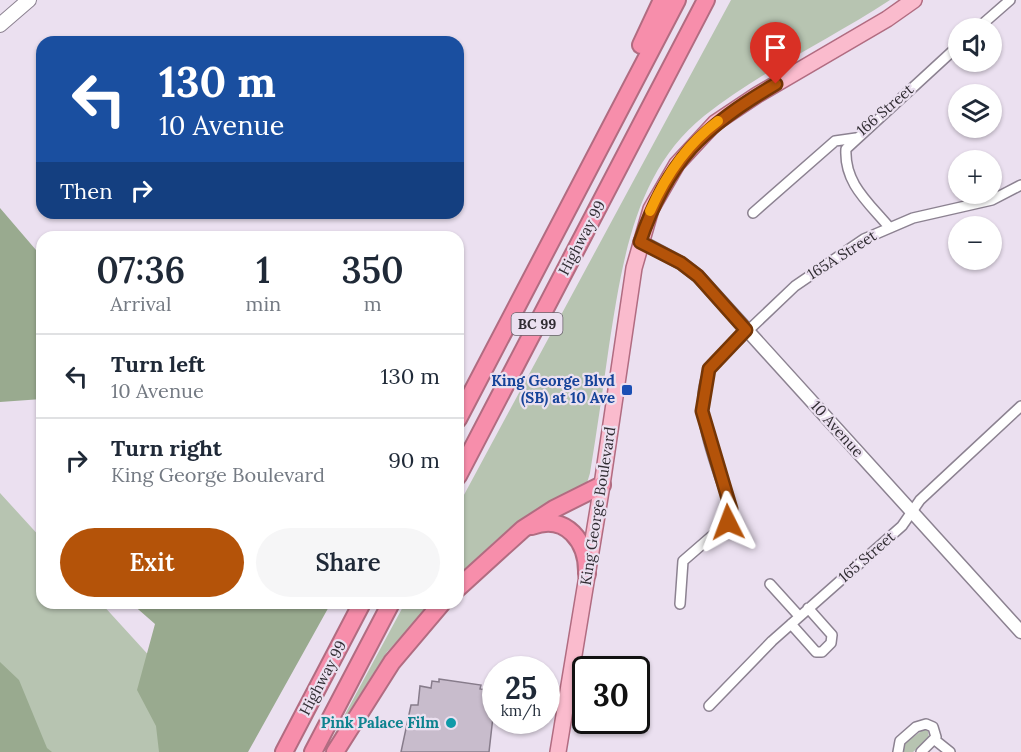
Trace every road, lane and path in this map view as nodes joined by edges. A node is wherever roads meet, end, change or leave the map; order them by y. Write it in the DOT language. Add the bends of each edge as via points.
graph roads {
  1 [pos="29,0"];
  2 [pos="662,0"];
  3 [pos="677,0"];
  4 [pos="706,0"];
  5 [pos="714,0"];
  6 [pos="914,0"];
  7 [pos="1010,0"];
  8 [pos="989,18"];
  9 [pos="0,26"];
  10 [pos="948,55"];
  11 [pos="856,138"];
  12 [pos="617,172"];
  13 [pos="1021,185"];
  14 [pos="753,213"];
  15 [pos="889,227"];
  16 [pos="554,235"];
  17 [pos="640,242"];
  18 [pos="746,330"];
  19 [pos="1021,406"];
  20 [pos="464,408"];
  21 [pos="464,465"];
  22 [pos="602,485"];
  23 [pos="912,512"];
  24 [pos="508,541"];
  25 [pos="587,573"];
  26 [pos="464,582"];
  27 [pos="770,584"];
  28 [pos="680,604"];
  29 [pos="808,608"];
  30 [pos="359,609"];
  31 [pos="388,609"];
  32 [pos="437,609"];
  33 [pos="799,616"];
  34 [pos="791,624"];
  35 [pos="1018,624"];
  36 [pos="709,706"];
  37 [pos="935,740"];
  38 [pos="284,752"];
  39 [pos="313,752"];
  40 [pos="334,752"];
  41 [pos="558,752"];
  42 [pos="898,752"];
  43 [pos="921,752"];
  44 [pos="951,752"];
  1 -- 9 [label="main road"];
  2 -- 16 [label="highway"];
  3 -- 16 [label="highway, Highway 99 / BC 99"];
  4 -- 12 [label="highway, Highway 99 / BC 99"];
  5 -- 12 [label="highway"];
  6 -- 17 [label="main road, King George Boulevard" via="715,123 691,146 663,186"];
  7 -- 8 [label="street"];
  10 -- 11 [label="street, 166 Street"];
  11 -- 14 [label="street, 166 Street" via="835,141"];
  11 -- 15 [label="street" via="846,149 845,166 854,186"];
  12 -- 21 [label="highway, Highway 99 / BC 99"];
  13 -- 15 [label="street, 165A Street" via="992,200"];
  15 -- 18 [label="street, 165A Street" via="812,273"];
  16 -- 20 [label="highway, Highway 99 / BC 99"];
  17 -- 18 [label="street, 10 Avenue" via="698,276"];
  17 -- 22 [label="main road, King George Boulevard"];
  18 -- 23 [label="street, 10 Avenue"];
  18 -- 28 [label="street, 165A Street" via="709,369 702,417 731,509 728,522 683,561"];
  19 -- 23 [label="street, 165 Street" via="920,500"];
  22 -- 24 [label="highway" via="537,519"];
  22 -- 25 [label="main road, King George Boulevard"];
  23 -- 29 [label="street, 165 Street" via="902,526"];
  23 -- 35 [label="street, 10 Avenue"];
  24 -- 25 [label="highway" via="537,524 564,526 582,545"];
  24 -- 26 [label="highway"];
  25 -- 41 [label="main road, King George Boulevard"];
  27 -- 33 [label="street"];
  29 -- 33 [label="street, 165 Street"];
  29 -- 34 [label="street" via="832,635 831,643 822,652 816,652"];
  30 -- 38 [label="highway, Highway 99"];
  31 -- 39 [label="highway, Highway 99"];
  32 -- 40 [label="highway" via="392,662"];
  33 -- 34 [label="street, 165 Street"];
  34 -- 36 [label="street, 165 Street"];
  37 -- 42 [label="street" via="933,727 923,724 900,741"];
  37 -- 43 [label="street"];
  37 -- 44 [label="street"];
}
